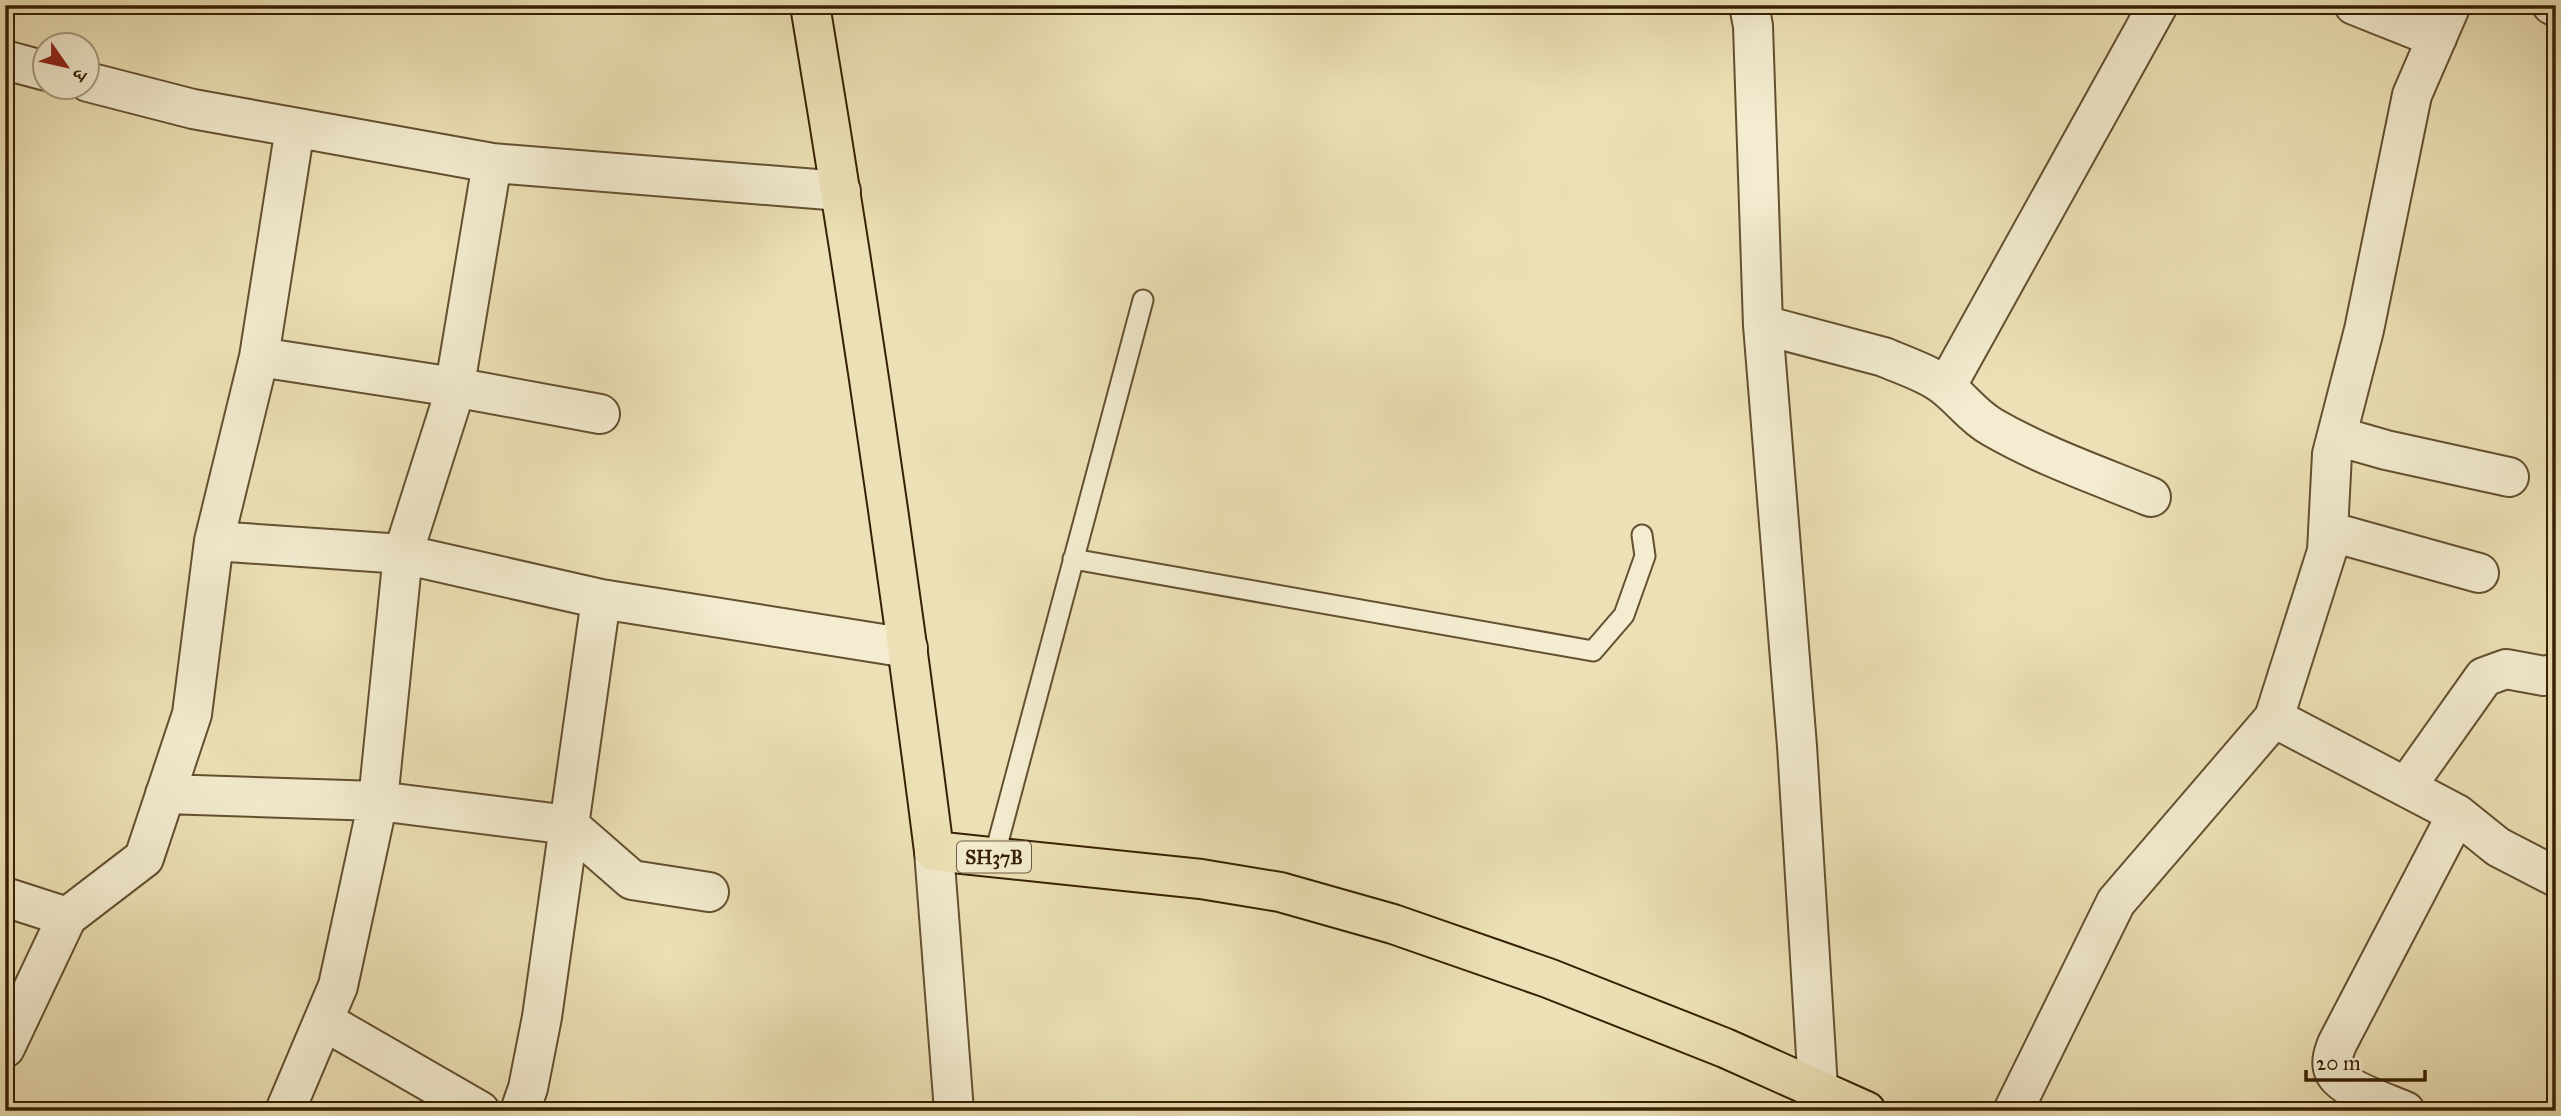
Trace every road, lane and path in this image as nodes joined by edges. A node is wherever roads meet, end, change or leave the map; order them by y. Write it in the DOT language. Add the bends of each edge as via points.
graph roads {
  1 [pos="810,5"];
  2 [pos="1749,5"];
  3 [pos="2158,5"];
  4 [pos="2354,5"];
  5 [pos="2444,22"];
  6 [pos="5,60"];
  7 [pos="32,67"];
  8 [pos="102,86"];
  9 [pos="295,128"];
  10 [pos="492,163"];
  11 [pos="841,191"];
  12 [pos="1143,300"];
  13 [pos="1763,325"];
  14 [pos="259,357"];
  15 [pos="454,387"];
  16 [pos="1946,387"];
  17 [pos="600,414"];
  18 [pos="2337,436"];
  19 [pos="2509,477"];
  20 [pos="2151,497"];
  21 [pos="2328,530"];
  22 [pos="1642,535"];
  23 [pos="215,541"];
  24 [pos="403,554"];
  25 [pos="1073,559"];
  26 [pos="2479,573"];
  27 [pos="601,599"];
  28 [pos="908,648"];
  29 [pos="2556,673"];
  30 [pos="2274,718"];
  31 [pos="2406,787"];
  32 [pos="165,794"];
  33 [pos="378,801"];
  34 [pos="2457,814"];
  35 [pos="569,825"];
  36 [pos="934,851"];
  37 [pos="995,857"];
  38 [pos="2556,877"];
  39 [pos="709,892"];
  40 [pos="5,897"];
  41 [pos="67,917"];
  42 [pos="324,1021"];
  43 [pos="5,1048"];
  44 [pos="1818,1088"];
  45 [pos="285,1111"];
  46 [pos="480,1111"];
  47 [pos="520,1111"];
  48 [pos="954,1111"];
  49 [pos="1866,1111"];
  50 [pos="2012,1111"];
  51 [pos="2405,1111"];
  1 -- 11 [label="main road, SH37B"];
  2 -- 13 [label="street"];
  3 -- 16 [label="street"];
  4 -- 5 [label="street"];
  5 -- 18 [label="street" via="2412,95 2364,330"];
  6 -- 7 [label="street"];
  8 -- 9 [label="street" via="193,110"];
  9 -- 10 [label="street"];
  9 -- 14 [label="street"];
  10 -- 11 [label="street"];
  10 -- 15 [label="street"];
  11 -- 28 [label="main road, SH37B"];
  12 -- 25 [label="lane"];
  13 -- 16 [label="street" via="1884,358"];
  13 -- 44 [label="street" via="1797,746"];
  14 -- 15 [label="street"];
  14 -- 23 [label="street"];
  15 -- 17 [label="street"];
  15 -- 24 [label="street"];
  16 -- 20 [label="street" via="1991,427"];
  18 -- 19 [label="street"];
  18 -- 21 [label="street"];
  21 -- 26 [label="street"];
  21 -- 30 [label="street" via="2327,551"];
  22 -- 25 [label="lane" via="1645,556 1624,615 1593,651"];
  23 -- 24 [label="street"];
  23 -- 32 [label="street" via="192,714"];
  24 -- 27 [label="street"];
  24 -- 33 [label="street"];
  25 -- 37 [label="lane"];
  27 -- 28 [label="street"];
  27 -- 35 [label="street"];
  28 -- 36 [label="main road, SH37B"];
  29 -- 31 [label="street" via="2544,676 2506,669 2484,677"];
  30 -- 31 [label="street"];
  30 -- 50 [label="street" via="2116,902"];
  31 -- 34 [label="street"];
  32 -- 33 [label="street"];
  32 -- 41 [label="street" via="144,858"];
  33 -- 35 [label="street"];
  33 -- 42 [label="street" via="338,986"];
  34 -- 38 [label="street" via="2498,847"];
  34 -- 51 [label="street" via="2332,1058 2342,1081"];
  35 -- 39 [label="street" via="632,880"];
  35 -- 47 [label="street" via="542,1017"];
  36 -- 37 [label="main road, SH37B"];
  36 -- 48 [label="street"];
  37 -- 44 [label="main road, SH37B" via="1280,892 1394,924 1548,978"];
  40 -- 41 [label="street"];
  41 -- 43 [label="street"];
  42 -- 45 [label="street"];
  42 -- 46 [label="street"];
  44 -- 49 [label="main road, SH37B"];
}
